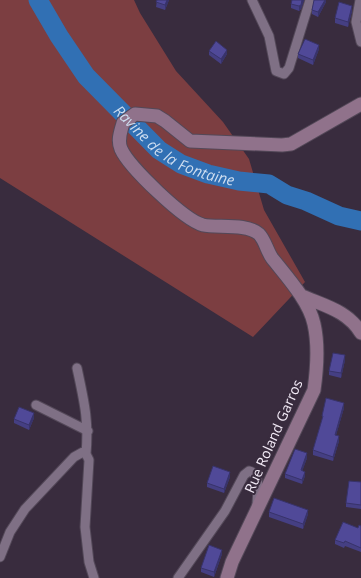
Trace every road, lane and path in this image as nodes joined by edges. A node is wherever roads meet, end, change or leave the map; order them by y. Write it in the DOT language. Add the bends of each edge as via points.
graph roads {
  1 [pos="252,0"];
  2 [pos="310,0"];
  3 [pos="360,0"];
  4 [pos="361,42"];
  5 [pos="361,104"];
  6 [pos="302,296"];
  7 [pos="361,333"];
  8 [pos="77,368"];
  9 [pos="36,405"];
  10 [pos="88,431"];
  11 [pos="86,454"];
  12 [pos="257,511"];
  13 [pos="0,557"];
  14 [pos="94,578"];
  15 [pos="178,578"];
  16 [pos="227,578"];
  1 -- 2 [label="street" via="269,36 276,71 284,74 289,68"];
  3 -- 4 [label="street" via="356,22"];
  5 -- 6 [label="main road, Rue Roland Garros" via="291,144 282,145 190,141 158,116 135,114 123,122 119,137 121,148 131,163 179,211 202,224 250,230 259,234 268,252"];
  6 -- 7 [label="main road" via="345,314"];
  6 -- 12 [label="main road, Rue Roland Garros" via="314,323 318,364 314,390"];
  8 -- 10 [label="street" via="87,413"];
  9 -- 10 [label="street"];
  10 -- 11 [label="street"];
  11 -- 13 [label="street" via="83,452 74,457 25,509 10,532"];
  11 -- 14 [label="street" via="89,460 85,534"];
  12 -- 15 [label="street" via="258,477 249,471 244,475 225,511"];
  12 -- 16 [label="main road, Rue Roland Garros"];
}
